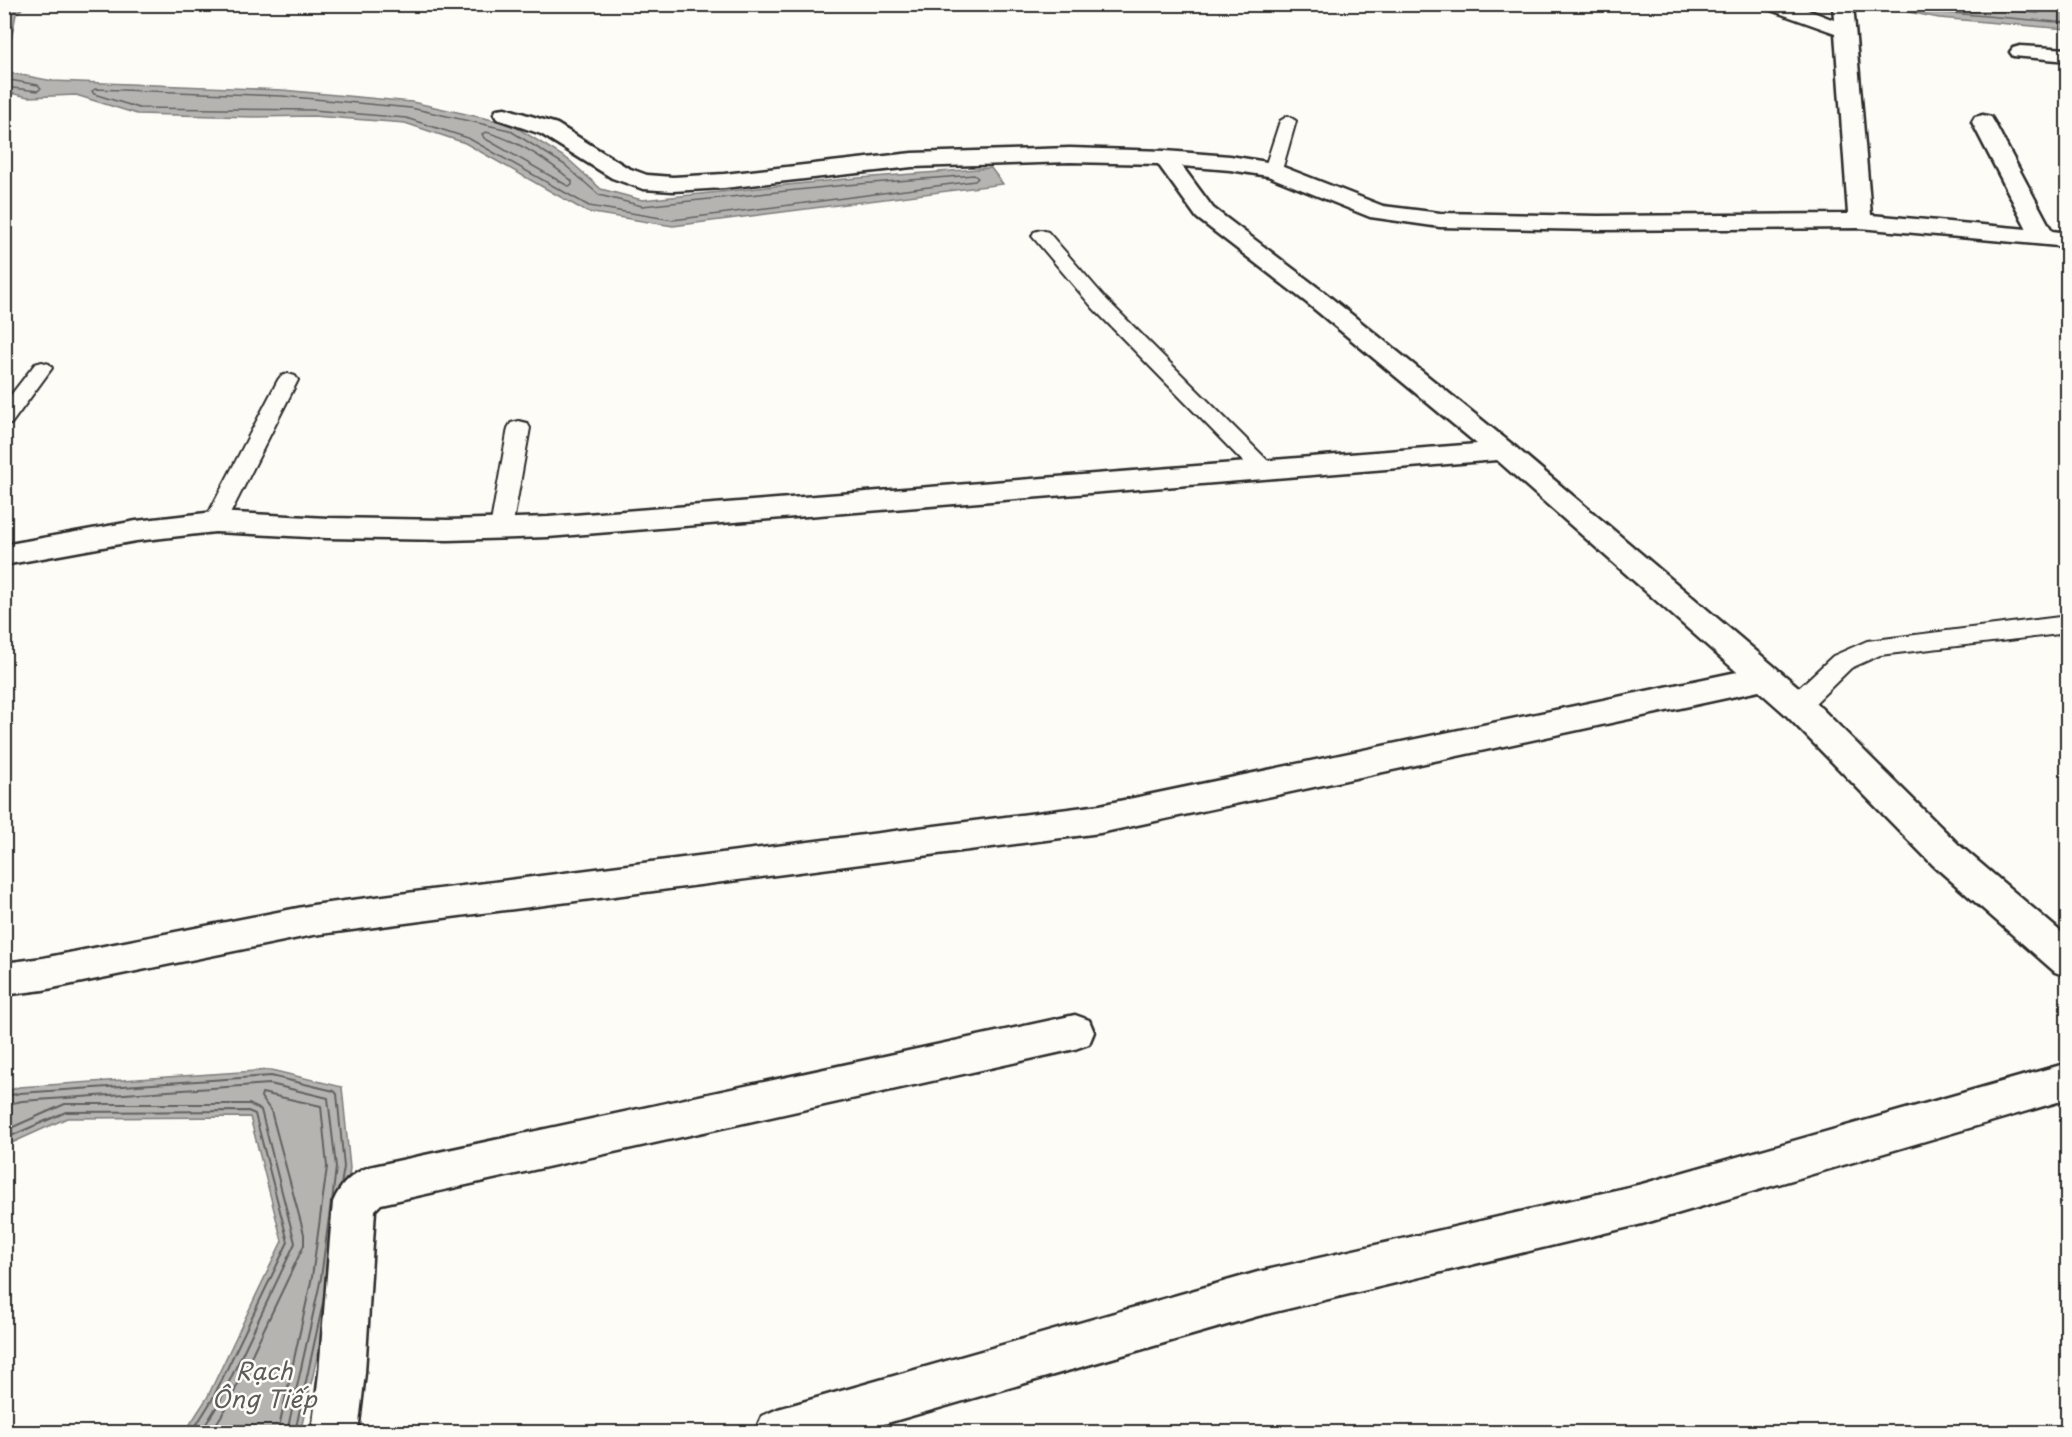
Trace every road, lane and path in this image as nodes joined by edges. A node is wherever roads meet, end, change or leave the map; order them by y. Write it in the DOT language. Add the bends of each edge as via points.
graph roads {
  1 [pos="1772,4"];
  2 [pos="1844,16"];
  3 [pos="2020,52"];
  4 [pos="2067,55"];
  5 [pos="505,114"];
  6 [pos="1288,121"];
  7 [pos="1983,122"];
  8 [pos="1166,158"];
  9 [pos="1273,170"];
  10 [pos="1860,221"];
  11 [pos="1041,237"];
  12 [pos="2043,237"];
  13 [pos="2067,240"];
  14 [pos="42,368"];
  15 [pos="288,380"];
  16 [pos="4,419"];
  17 [pos="519,428"];
  18 [pos="1503,452"];
  19 [pos="1265,471"];
  20 [pos="215,522"];
  21 [pos="501,528"];
  22 [pos="4,555"];
  23 [pos="2067,624"];
  24 [pos="1765,678"];
  25 [pos="1797,705"];
  26 [pos="2067,961"];
  27 [pos="4,979"];
  28 [pos="1075,1032"];
  29 [pos="2067,1081"];
  30 [pos="335,1432"];
  31 [pos="778,1432"];
  1 -- 2 [label="street"];
  2 -- 10 [label="street"];
  3 -- 4 [label="street"];
  5 -- 8 [label="street" via="549,129 620,173 643,182 673,184 912,160 1070,155"];
  6 -- 9 [label="lane"];
  7 -- 12 [label="street"];
  8 -- 9 [label="street"];
  8 -- 18 [label="street" via="1205,213 1316,298"];
  9 -- 10 [label="street" via="1378,212 1440,220"];
  10 -- 12 [label="street"];
  11 -- 19 [label="lane" via="1100,304"];
  12 -- 13 [label="street"];
  14 -- 16 [label="lane"];
  15 -- 20 [label="lane"];
  17 -- 21 [label="lane"];
  18 -- 19 [label="street"];
  18 -- 24 [label="street"];
  19 -- 21 [label="street"];
  20 -- 21 [label="street" via="327,528"];
  20 -- 22 [label="street" via="136,531"];
  23 -- 25 [label="lane" via="1876,647 1842,662"];
  24 -- 25 [label="street"];
  24 -- 27 [label="street" via="1100,819 313,920"];
  25 -- 26 [label="street" via="1946,855"];
  28 -- 30 [label="street" via="369,1187 354,1202"];
  29 -- 31 [label="street" via="1642,1204 1258,1294"];
}
